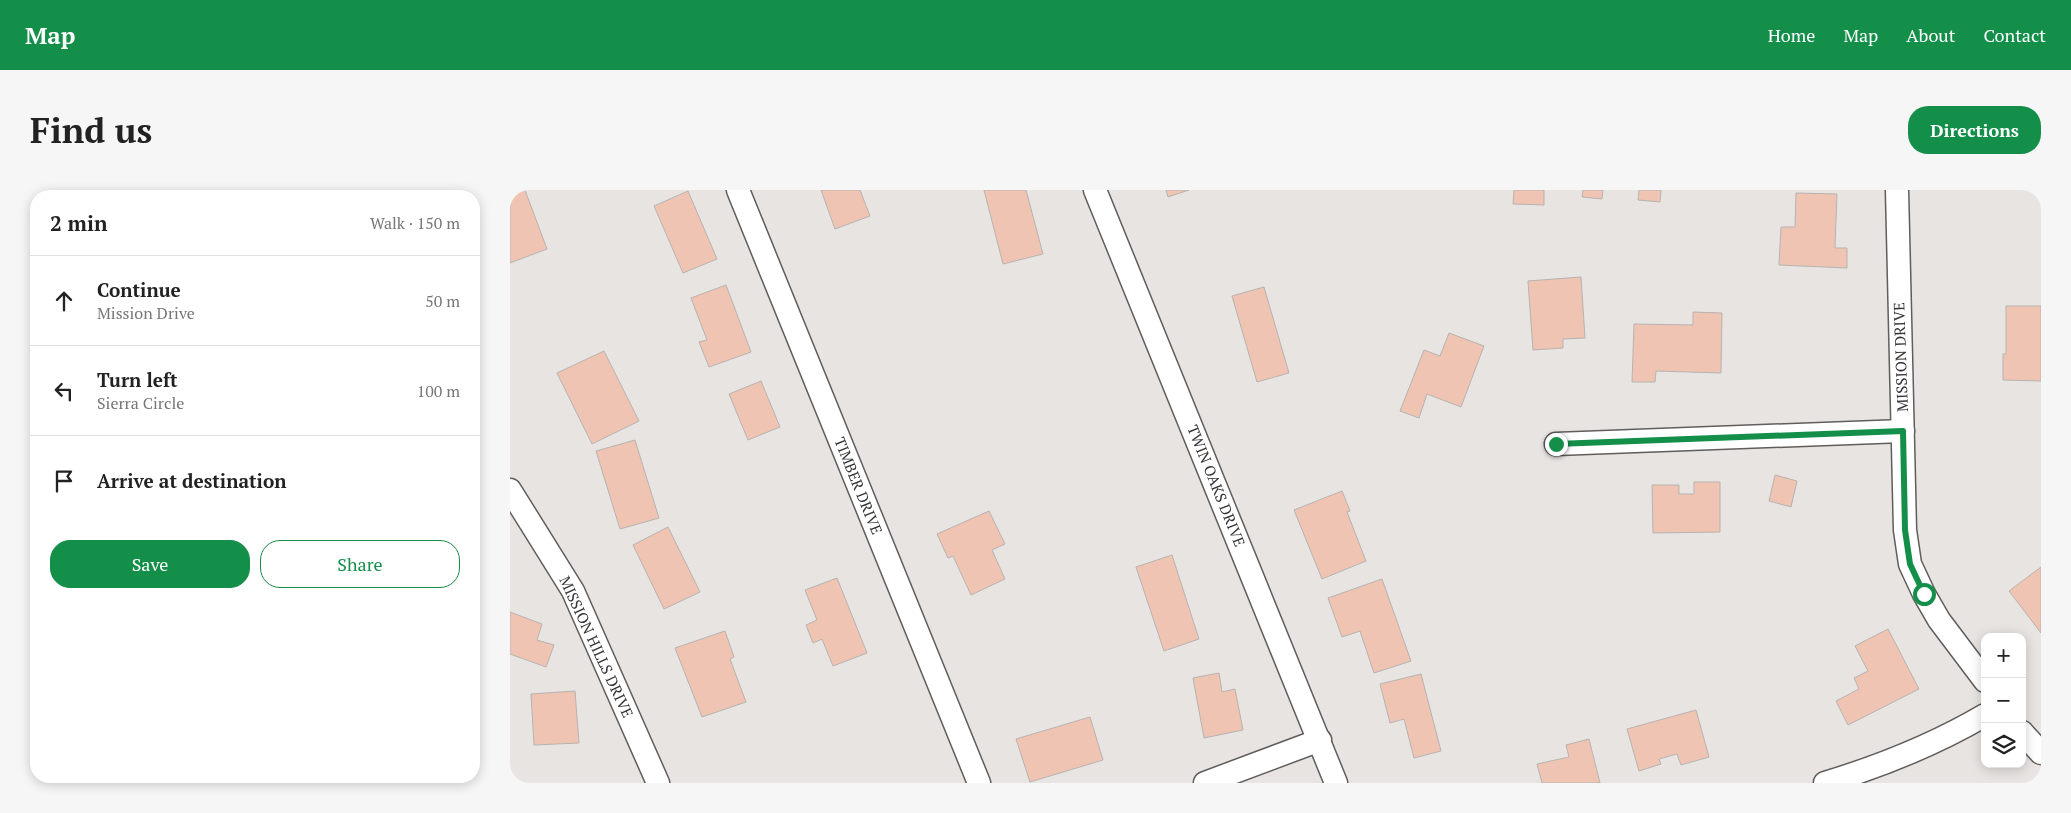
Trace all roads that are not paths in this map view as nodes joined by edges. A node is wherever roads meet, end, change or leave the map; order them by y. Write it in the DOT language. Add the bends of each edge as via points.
graph roads {
  1 [pos="738,190"];
  2 [pos="1095,190"];
  3 [pos="1897,190"];
  4 [pos="1903,431"];
  5 [pos="1556,444"];
  6 [pos="510,490"];
  7 [pos="1983,678"];
  8 [pos="1981,717"];
  9 [pos="2026,736"];
  10 [pos="1320,740"];
  11 [pos="2041,753"];
  12 [pos="658,783"];
  13 [pos="979,783"];
  14 [pos="1205,783"];
  15 [pos="1336,783"];
  16 [pos="1825,783"];
  1 -- 13 [label="street, TIMBER DRIVE"];
  2 -- 10 [label="street, TWIN OAKS DRIVE"];
  3 -- 4 [label="street, MISSION DRIVE"];
  4 -- 5 [label="street"];
  4 -- 7 [label="street, MISSION DRIVE" via="1905,530 1910,564 1939,620"];
  6 -- 12 [label="street, MISSION HILLS DRIVE" via="573,591"];
  8 -- 16 [label="street" via="1872,769"];
  9 -- 11 [label="street"];
  10 -- 14 [label="street"];
  10 -- 15 [label="street, TWIN OAKS DRIVE"];
}
